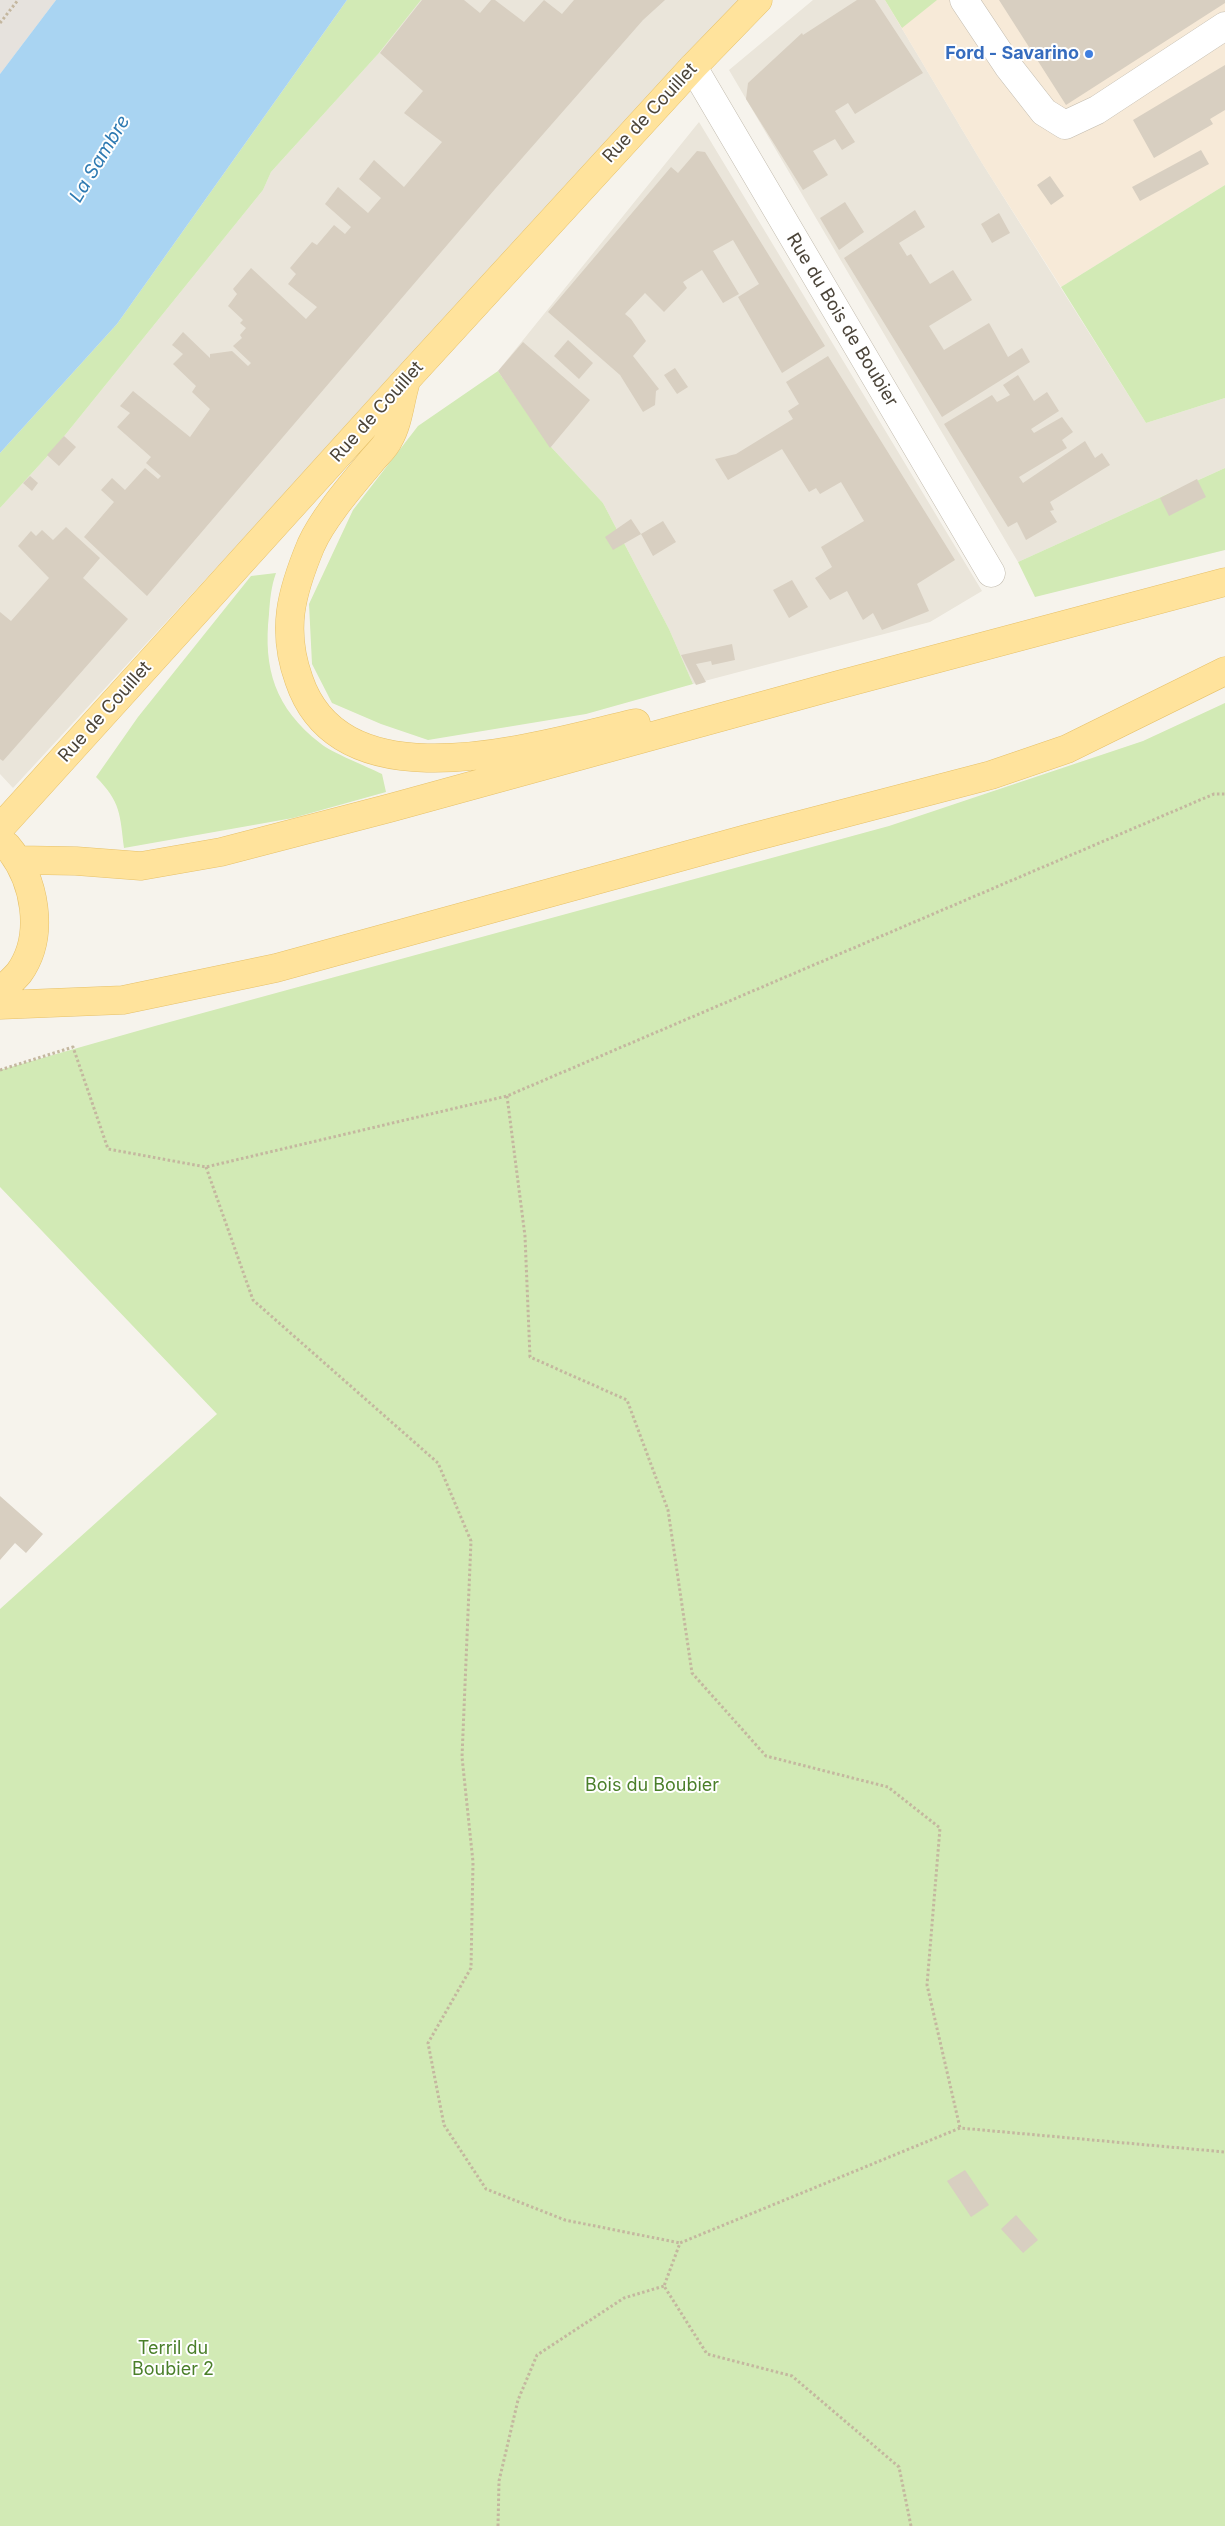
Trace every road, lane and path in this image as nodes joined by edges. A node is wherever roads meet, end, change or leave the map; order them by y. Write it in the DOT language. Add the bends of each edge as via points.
graph roads {
  1 [pos="18,0"];
  2 [pos="758,0"];
  3 [pos="964,0"];
  4 [pos="0,23"];
  5 [pos="1225,26"];
  6 [pos="693,67"];
  7 [pos="406,380"];
  8 [pos="991,573"];
  9 [pos="1225,582"];
  10 [pos="1225,671"];
  11 [pos="717,718"];
  12 [pos="1225,794"];
  13 [pos="0,828"];
  14 [pos="0,838"];
  15 [pos="19,860"];
  16 [pos="0,992"];
  17 [pos="0,1005"];
  18 [pos="0,1070"];
  19 [pos="507,1096"];
  20 [pos="206,1166"];
  21 [pos="960,2128"];
  22 [pos="1225,2152"];
  23 [pos="680,2243"];
  24 [pos="664,2286"];
  25 [pos="498,2526"];
  26 [pos="910,2526"];
  1 -- 4 [label="path"];
  2 -- 6 [label="main road, Rue de Couillet"];
  3 -- 5 [label="street" via="1008,66 1044,112 1065,125 1097,110"];
  6 -- 7 [label="main road, Rue de Couillet"];
  6 -- 8 [label="street, Rue du Bois de Boubier"];
  7 -- 11 [label="main road" via="390,439 345,494 312,543 297,581 288,619 291,658 305,697 329,726 367,749 417,758 463,757 526,747 647,720"];
  7 -- 13 [label="main road, Rue de Couillet"];
  9 -- 11 [label="main road"];
  10 -- 17 [label="main road" via="1067,749 991,775 276,968 123,1000"];
  11 -- 15 [label="main road" via="220,852 141,866"];
  12 -- 19 [label="path" via="1214,794"];
  14 -- 15 [label="main road"];
  15 -- 16 [label="main road" via="35,903 33,939 19,972"];
  18 -- 20 [label="path" via="73,1047 108,1148"];
  19 -- 20 [label="path"];
  19 -- 21 [label="path" via="525,1236 530,1357 627,1400 668,1510 692,1673 766,1756 888,1786 940,1828 927,1985"];
  20 -- 23 [label="path" via="254,1300 438,1463 471,1541 462,1757 473,1862 471,1968 428,2043 444,2125 486,2190 564,2220"];
  21 -- 22 [label="path"];
  21 -- 23 [label="path"];
  23 -- 24 [label="path"];
  24 -- 25 [label="path" via="624,2298 537,2355 518,2400 499,2481"];
  24 -- 26 [label="path" via="707,2354 792,2376 899,2466"];
}
